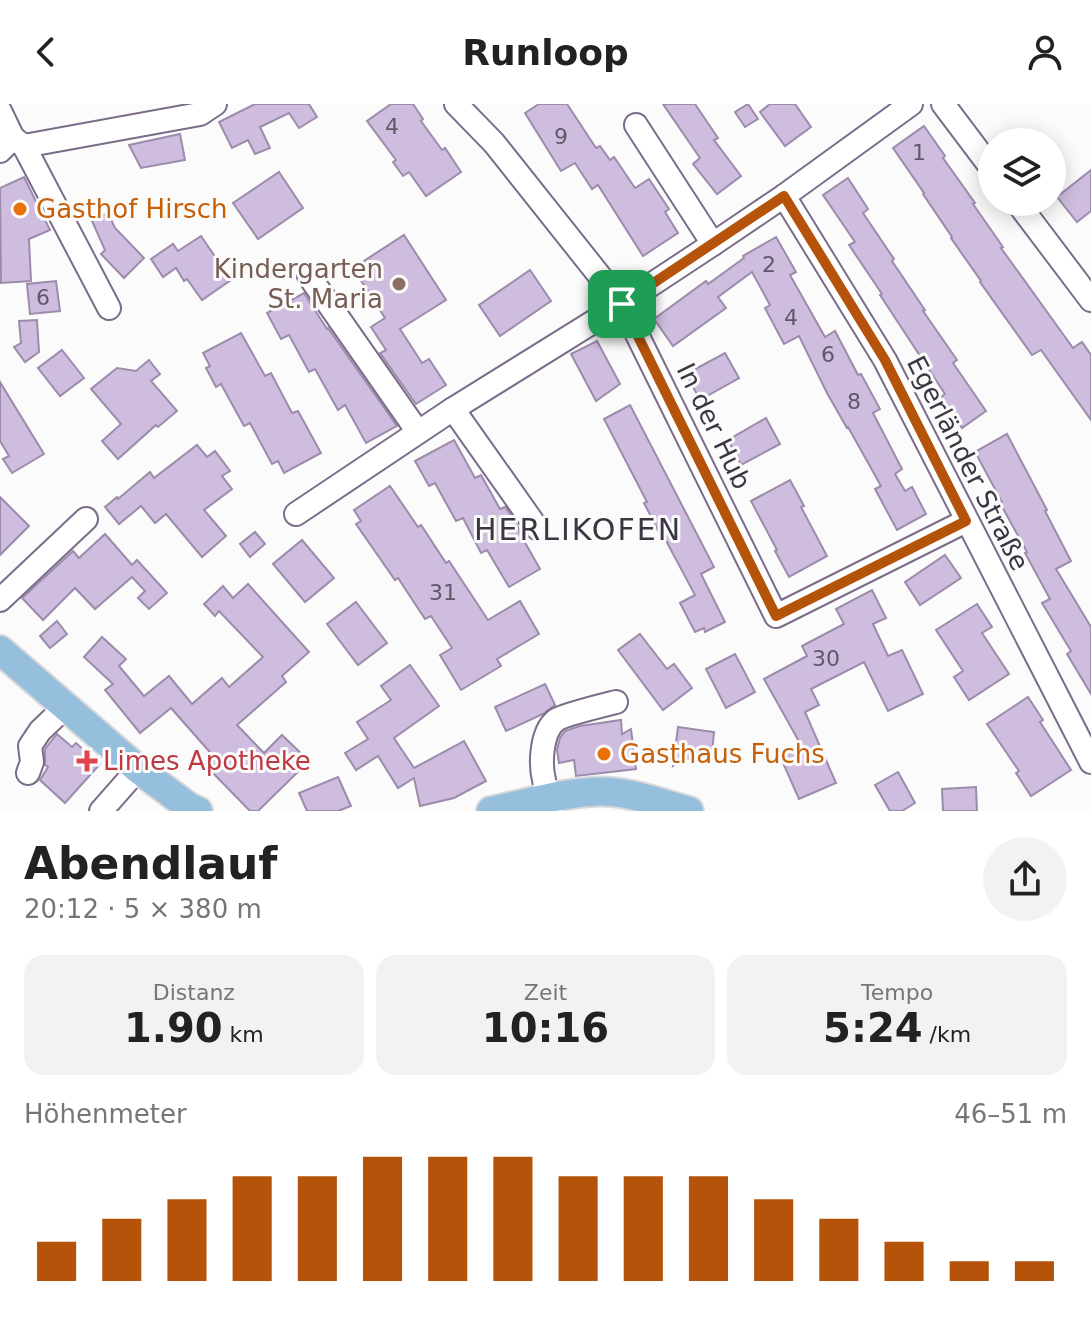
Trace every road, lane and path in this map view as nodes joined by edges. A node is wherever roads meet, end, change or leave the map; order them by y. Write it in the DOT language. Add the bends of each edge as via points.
graph roads {
  1 [pos="456,104"];
  2 [pos="911,104"];
  3 [pos="943,104"];
  4 [pos="201,107"];
  5 [pos="0,111"];
  6 [pos="636,125"];
  7 [pos="12,145"];
  8 [pos="978,150"];
  9 [pos="784,196"];
  10 [pos="1028,216"];
  11 [pos="713,244"];
  12 [pos="309,276"];
  13 [pos="1091,300"];
  14 [pos="622,304"];
  15 [pos="109,308"];
  16 [pos="453,409"];
  17 [pos="418,432"];
  18 [pos="296,514"];
  19 [pos="86,519"];
  20 [pos="966,521"];
  21 [pos="537,528"];
  22 [pos="0,600"];
  23 [pos="0,650"];
  24 [pos="616,702"];
  25 [pos="65,707"];
  26 [pos="1091,762"];
  27 [pos="138,769"];
  28 [pos="28,773"];
  29 [pos="550,804"];
  30 [pos="101,811"];
  31 [pos="198,811"];
  32 [pos="491,811"];
  33 [pos="689,811"];
  1 -- 14 [label="street, In der Hub" via="494,143"];
  2 -- 9 [label="street"];
  3 -- 8 [label="street"];
  4 -- 7 [label="street"];
  5 -- 7 [label="street"];
  6 -- 11 [label="street"];
  7 -- 15 [label="street"];
  9 -- 11 [label="street"];
  9 -- 20 [label="street, Egerländer Straße" via="885,360"];
  10 -- 13 [label="street"];
  11 -- 14 [label="street"];
  12 -- 17 [label="street"];
  14 -- 16 [label="street"];
  14 -- 20 [label="street, In der Hub" via="776,616"];
  16 -- 17 [label="street"];
  16 -- 21 [label="street"];
  17 -- 18 [label="street"];
  19 -- 22 [label="street"];
  20 -- 26 [label="street, Egerländer Straße"];
  23 -- 25 [label="main road"];
  24 -- 29 [label="street" via="556,719 547,731 542,758"];
  25 -- 27 [label="main road"];
  25 -- 28 [label="street" via="30,746"];
  27 -- 30 [label="street"];
  27 -- 31 [label="main road"];
  29 -- 32 [label="main road"];
  29 -- 33 [label="main road" via="592,791 637,796"];
}
